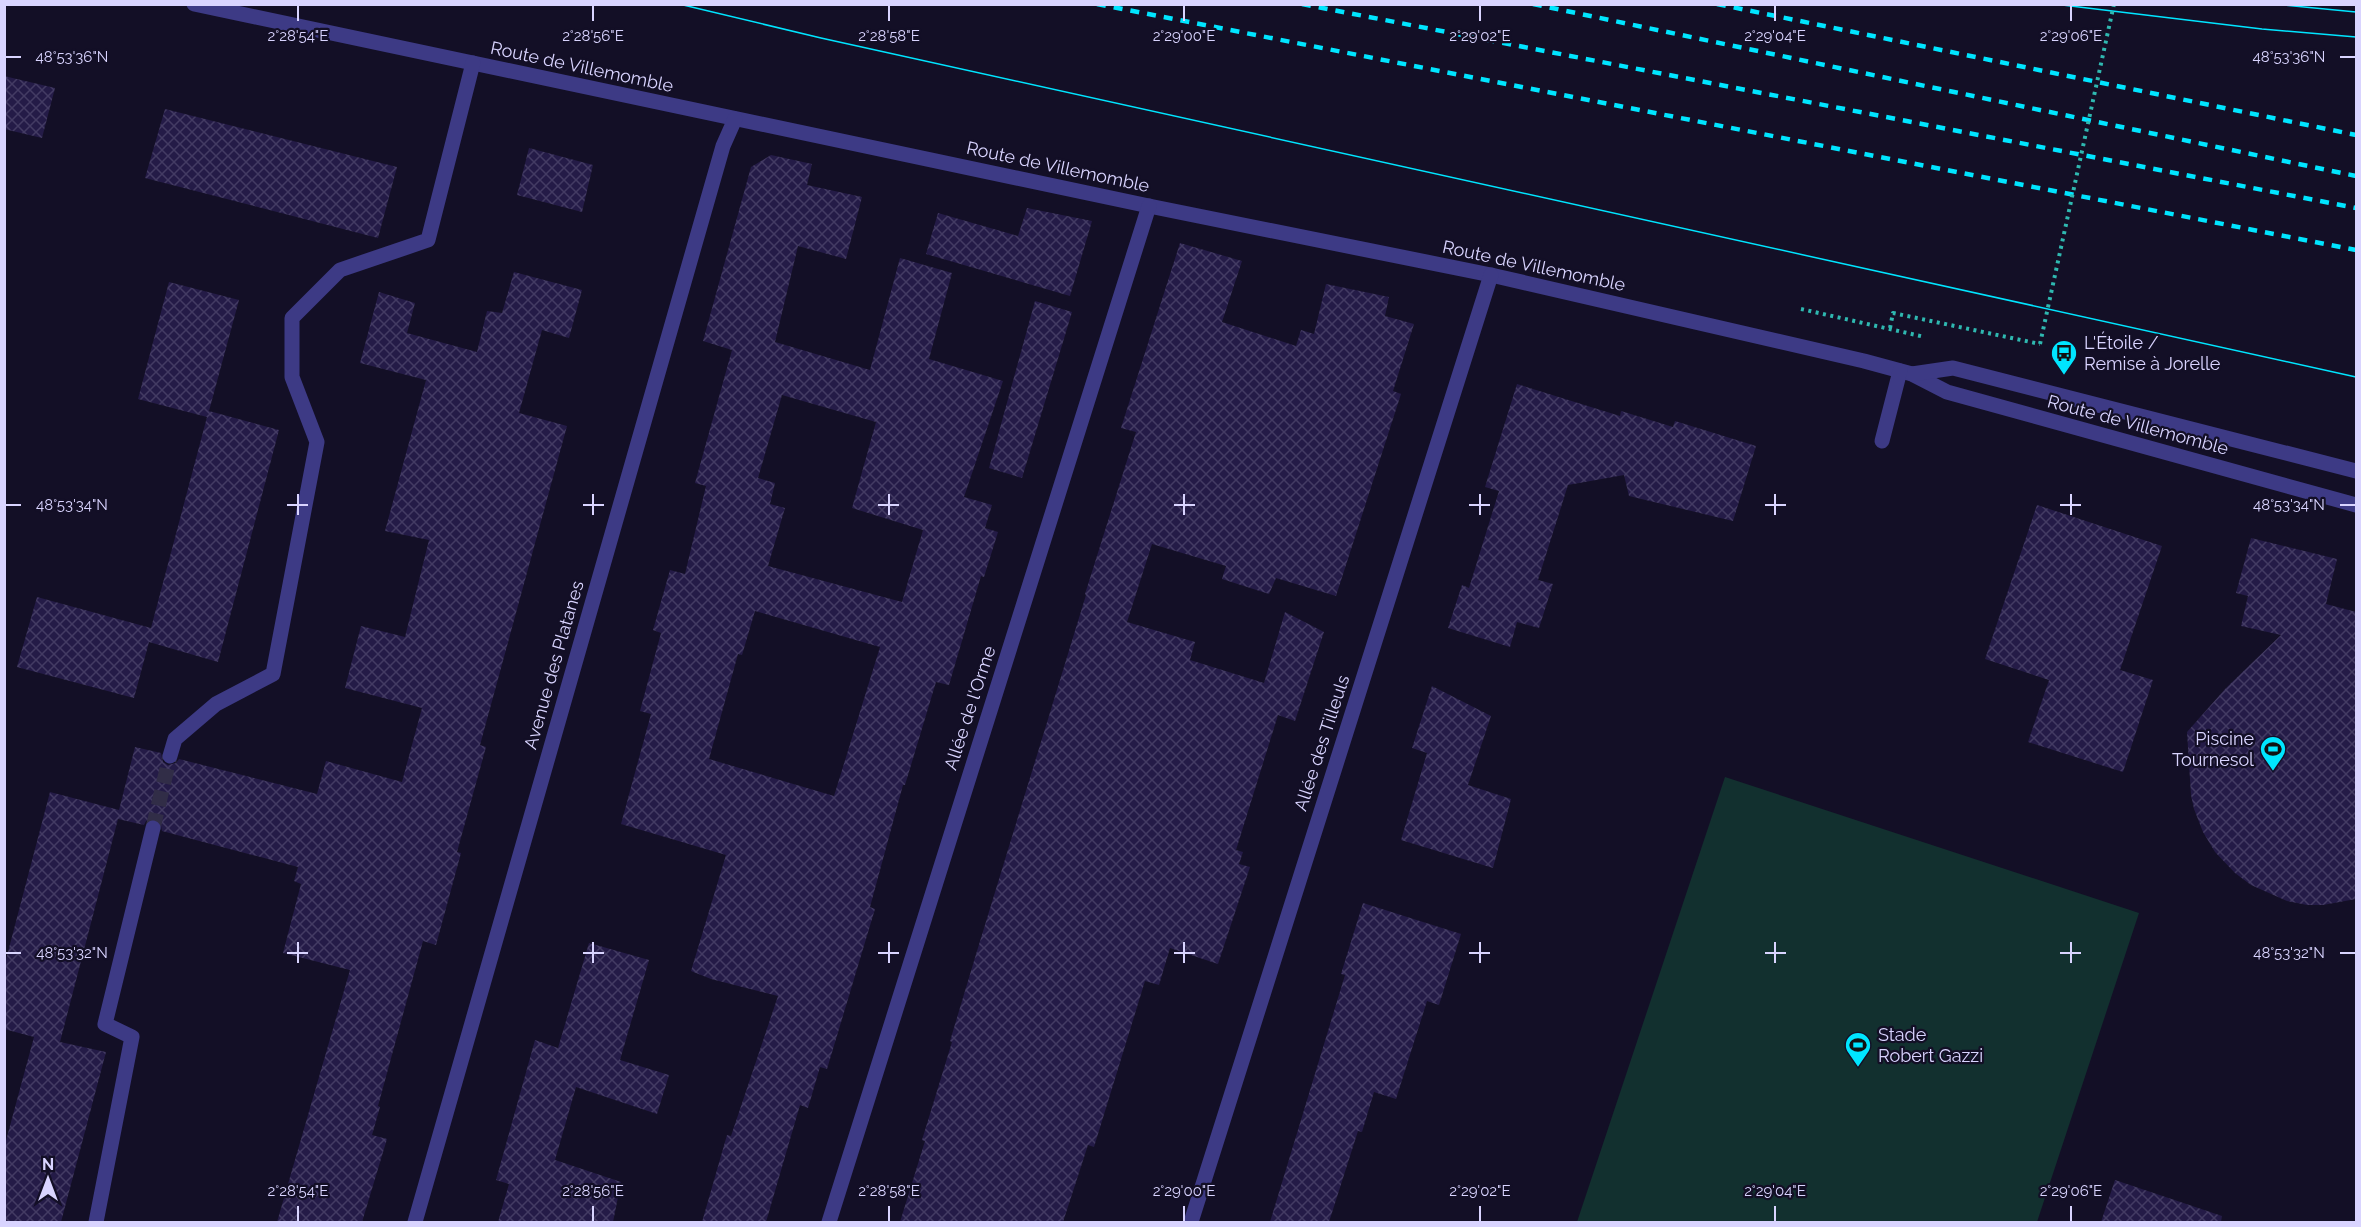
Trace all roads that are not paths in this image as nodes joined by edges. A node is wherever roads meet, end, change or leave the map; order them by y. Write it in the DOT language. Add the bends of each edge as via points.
graph roads {
  1 [pos="194,4"];
  2 [pos="473,63"];
  3 [pos="735,119"];
  4 [pos="1149,206"];
  5 [pos="1491,276"];
  6 [pos="1906,372"];
  7 [pos="1882,441"];
  8 [pos="2356,471"];
  9 [pos="2356,505"];
  10 [pos="171,756"];
  11 [pos="153,828"];
  12 [pos="96,1222"];
  13 [pos="415,1222"];
  14 [pos="829,1222"];
  15 [pos="1191,1222"];
  1 -- 2 [label="street, Route de Villemomble"];
  2 -- 3 [label="street, Route de Villemomble"];
  2 -- 10 [label="street" via="428,240 340,270 292,318 292,377 317,442 273,674 216,704 175,739"];
  3 -- 4 [label="street, Route de Villemomble"];
  3 -- 13 [label="street, Avenue des Platanes" via="723,146"];
  4 -- 5 [label="street, Route de Villemomble"];
  4 -- 14 [label="street, Allée de l'Orme"];
  5 -- 6 [label="street, Route de Villemomble"];
  5 -- 15 [label="street, Allée des Tilleuls"];
  6 -- 7 [label="street"];
  6 -- 8 [label="street, Route de Villemomble" via="1953,368"];
  6 -- 9 [label="street, Route de Villemomble" via="1947,392"];
  11 -- 12 [label="street" via="105,1024 132,1037"];
}
